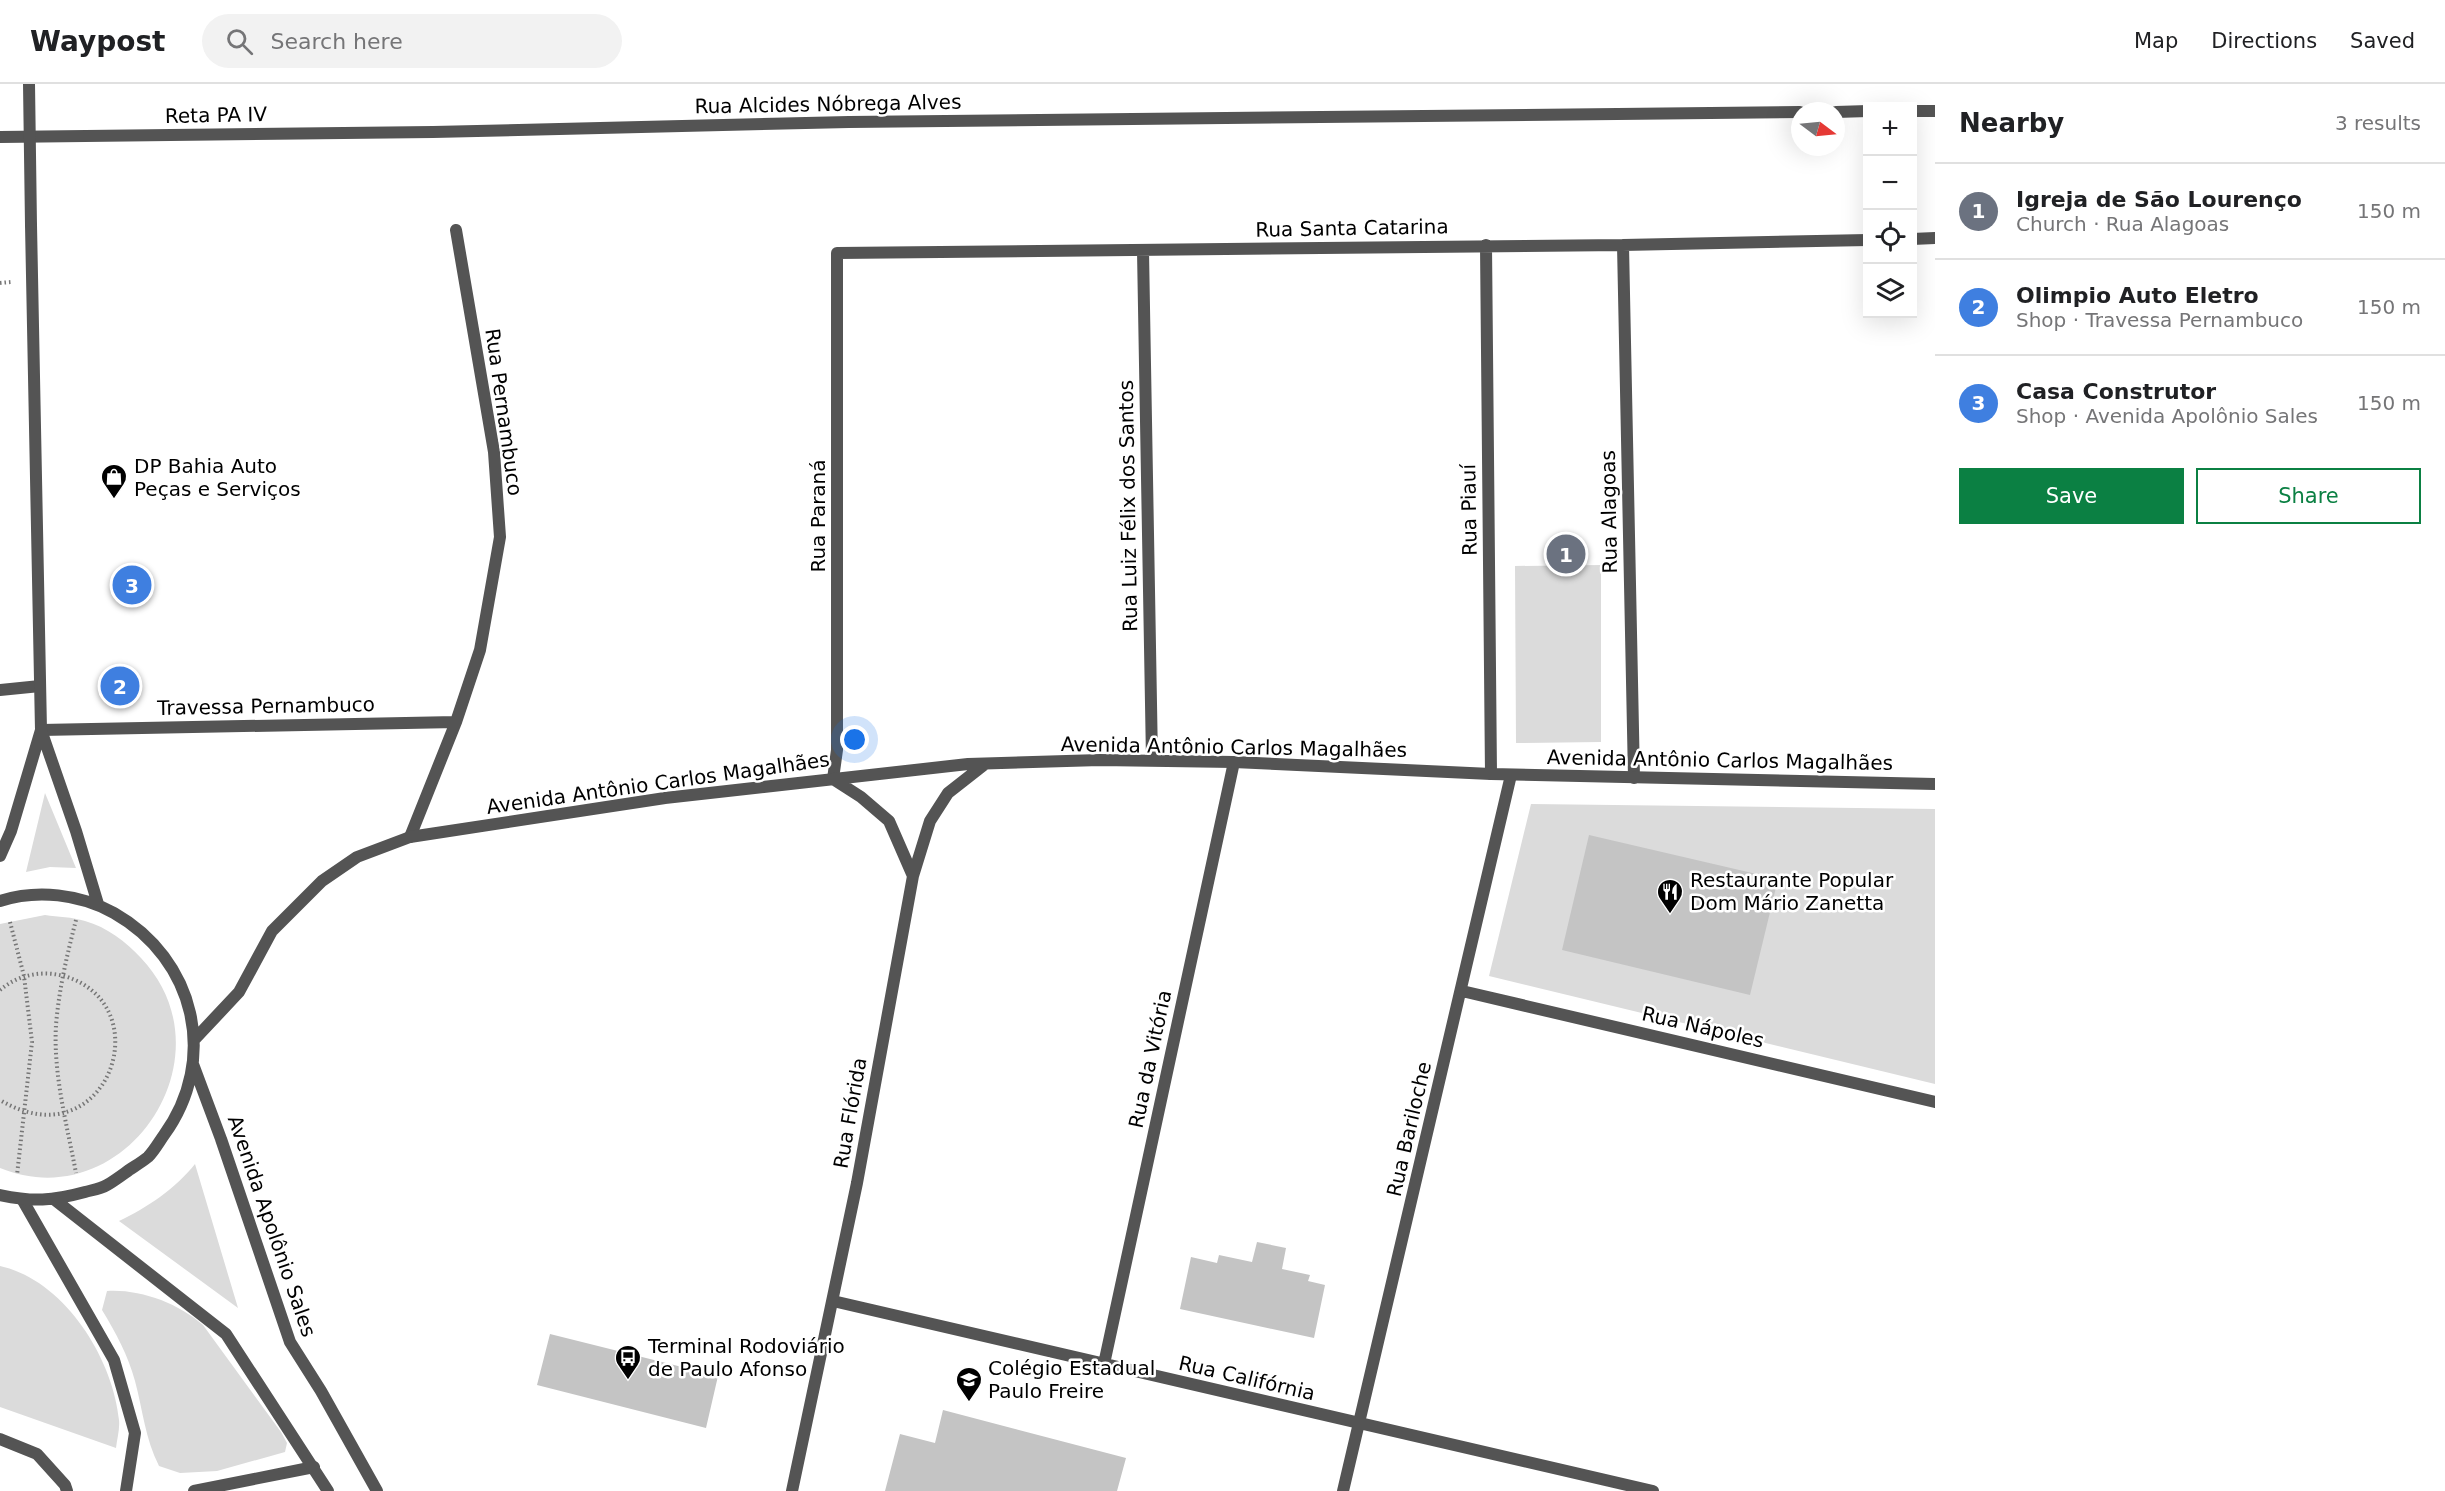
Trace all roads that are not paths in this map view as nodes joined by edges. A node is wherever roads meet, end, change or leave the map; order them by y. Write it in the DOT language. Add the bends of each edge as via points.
graph roads {
  1 [pos="29,84"];
  2 [pos="1863,111"];
  3 [pos="1917,111"];
  4 [pos="1935,111"];
  5 [pos="1791,112"];
  6 [pos="1845,112"];
  7 [pos="433,132"];
  8 [pos="0,137"];
  9 [pos="456,231"];
  10 [pos="1935,238"];
  11 [pos="1917,239"];
  12 [pos="1863,240"];
  13 [pos="1486,245"];
  14 [pos="1623,245"];
  15 [pos="1143,251"];
  16 [pos="837,253"];
  17 [pos="40,686"];
  18 [pos="0,690"];
  19 [pos="456,722"];
  20 [pos="40,730"];
  21 [pos="1152,760"];
  22 [pos="1234,762"];
  23 [pos="985,764"];
  24 [pos="1491,774"];
  25 [pos="1511,775"];
  26 [pos="1634,778"];
  27 [pos="833,779"];
  28 [pos="1935,784"];
  29 [pos="410,837"];
  30 [pos="0,856"];
  31 [pos="913,876"];
  32 [pos="0,901"];
  33 [pos="98,904"];
  34 [pos="1462,990"];
  35 [pos="194,1040"];
  36 [pos="193,1064"];
  37 [pos="1935,1102"];
  38 [pos="0,1195"];
  39 [pos="22,1199"];
  40 [pos="55,1200"];
  41 [pos="833,1301"];
  42 [pos="1104,1364"];
  43 [pos="1360,1424"];
  44 [pos="0,1439"];
  45 [pos="314,1467"];
  46 [pos="68,1491"];
  47 [pos="126,1491"];
  48 [pos="194,1491"];
  49 [pos="328,1491"];
  50 [pos="377,1491"];
  51 [pos="792,1491"];
  52 [pos="1343,1491"];
  53 [pos="1653,1491"];
  1 -- 17 [label="street, bridge"];
  2 -- 6 [label="street"];
  3 -- 4 [label="street"];
  5 -- 7 [label="street, Rua Alcides Nóbrega Alves" via="849,122"];
  7 -- 8 [label="street, Reta PA IV"];
  9 -- 19 [label="street, Rua Pernambuco" via="494,452 500,537 480,650"];
  10 -- 11 [label="street"];
  12 -- 14 [label="street, Rua Santa Catarina"];
  13 -- 14 [label="street, Rua Santa Catarina"];
  13 -- 15 [label="street, Rua Santa Catarina"];
  13 -- 24 [label="street, Rua Piauí"];
  14 -- 26 [label="street, Rua Alagoas"];
  15 -- 16 [label="street, Rua Santa Catarina"];
  15 -- 21 [label="street, Rua Luiz Félix dos Santos"];
  16 -- 27 [label="street, Rua Paraná" via="837,750"];
  17 -- 18 [label="street"];
  17 -- 20 [label="street"];
  19 -- 20 [label="street, Travessa Pernambuco"];
  19 -- 29 [label="street, Rua Pernambuco"];
  20 -- 30 [label="street"];
  20 -- 33 [label="street"];
  21 -- 22 [label="street, Avenida Antônio Carlos Magalhães"];
  21 -- 23 [label="street, Avenida Antônio Carlos Magalhães"];
  22 -- 24 [label="street, Avenida Antônio Carlos Magalhães"];
  22 -- 42 [label="street, Rua da Vitória"];
  23 -- 27 [label="street, Avenida Antônio Carlos Magalhães"];
  23 -- 31 [label="street, Rua Flórida" via="948,793 930,821"];
  24 -- 25 [label="street, Avenida Antônio Carlos Magalhães"];
  25 -- 26 [label="street, Avenida Antônio Carlos Magalhães"];
  25 -- 34 [label="street, Rua Bariloche"];
  26 -- 28 [label="street, Avenida Antônio Carlos Magalhães"];
  27 -- 29 [label="street, Avenida Antônio Carlos Magalhães" via="665,798"];
  27 -- 31 [label="street" via="889,821"];
  29 -- 35 [label="street, Avenida Antônio Carlos Magalhães" via="357,857 322,881 272,931 238,993"];
  31 -- 41 [label="street, Rua Flórida"];
  32 -- 33 [label="street" via="17,895 58,894"];
  33 -- 35 [label="street" via="136,926 166,958 186,996"];
  34 -- 37 [label="street, Rua Nápoles"];
  34 -- 43 [label="street, Rua Bariloche"];
  35 -- 36 [label="street"];
  36 -- 40 [label="street" via="179,1114 148,1157 105,1186"];
  36 -- 50 [label="street, Avenida Apolônio Sales" via="290,1342"];
  38 -- 39 [label="street"];
  39 -- 40 [label="street"];
  39 -- 47 [label="street" via="114,1360 135,1433"];
  40 -- 45 [label="street" via="226,1334"];
  41 -- 42 [label="street, Rua Califórnia"];
  41 -- 51 [label="street, Rua Flórida"];
  42 -- 43 [label="street, Rua Califórnia"];
  43 -- 52 [label="street, Rua Bariloche"];
  43 -- 53 [label="street, Rua Califórnia"];
  44 -- 46 [label="street" via="37,1454"];
  45 -- 48 [label="street"];
  45 -- 49 [label="street"];
}
